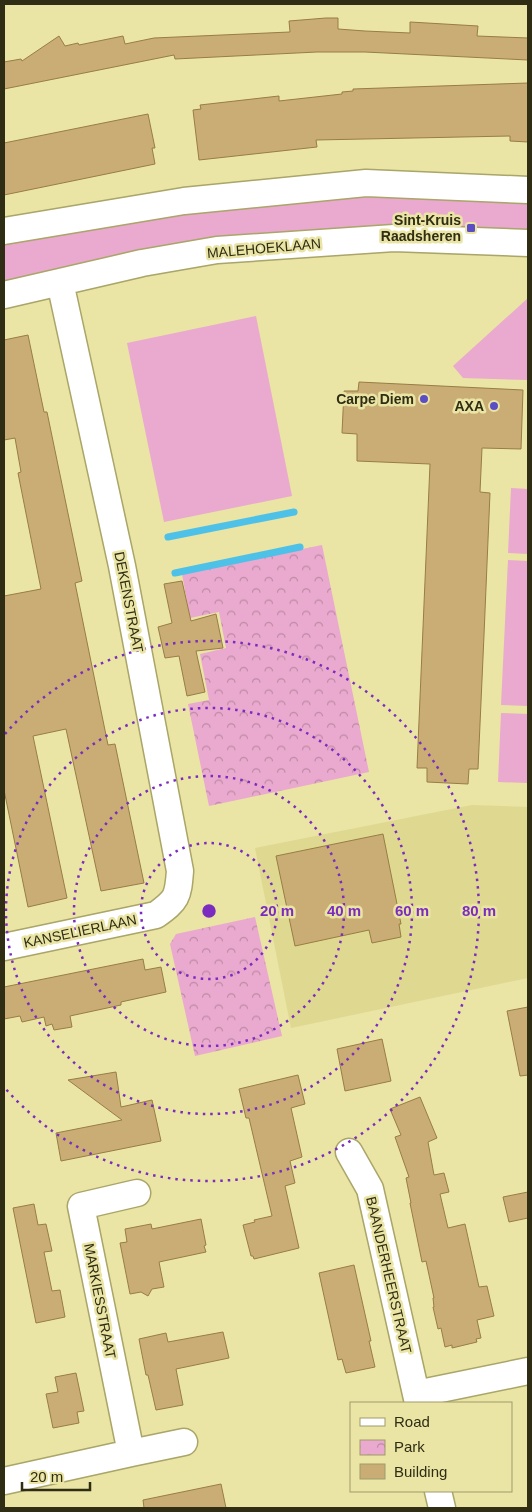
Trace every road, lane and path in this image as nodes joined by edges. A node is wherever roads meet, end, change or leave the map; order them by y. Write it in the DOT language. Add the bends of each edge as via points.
graph roads {
  1 [pos="528,190"];
  2 [pos="4,231"];
  3 [pos="528,243"];
  4 [pos="60,282"];
  5 [pos="4,295"];
  6 [pos="156,915"];
  7 [pos="4,947"];
  8 [pos="349,1152"];
  9 [pos="137,1192"];
  10 [pos="528,1370"];
  11 [pos="417,1399"];
  12 [pos="184,1442"];
  13 [pos="131,1453"];
  14 [pos="4,1482"];
  15 [pos="438,1492"];
  16 [pos="442,1508"];
  1 -- 2 [label="street" via="366,183 184,201"];
  3 -- 4 [label="street, MALEHOEKLAAN" via="394,238 217,250"];
  4 -- 5 [label="street, MALEHOEKLAAN"];
  4 -- 6 [label="street, DEKENSTRAAT" via="122,566 180,871 178,891 172,903"];
  6 -- 7 [label="street, KANSELIERLAAN"];
  8 -- 11 [label="street, BAANDERHEERSTRAAT" via="370,1189"];
  9 -- 13 [label="street, MARKIESSTRAAT" via="81,1206"];
  10 -- 11 [label="street"];
  12 -- 13 [label="street"];
  13 -- 14 [label="street"];
  15 -- 16 [label="street"];
}
